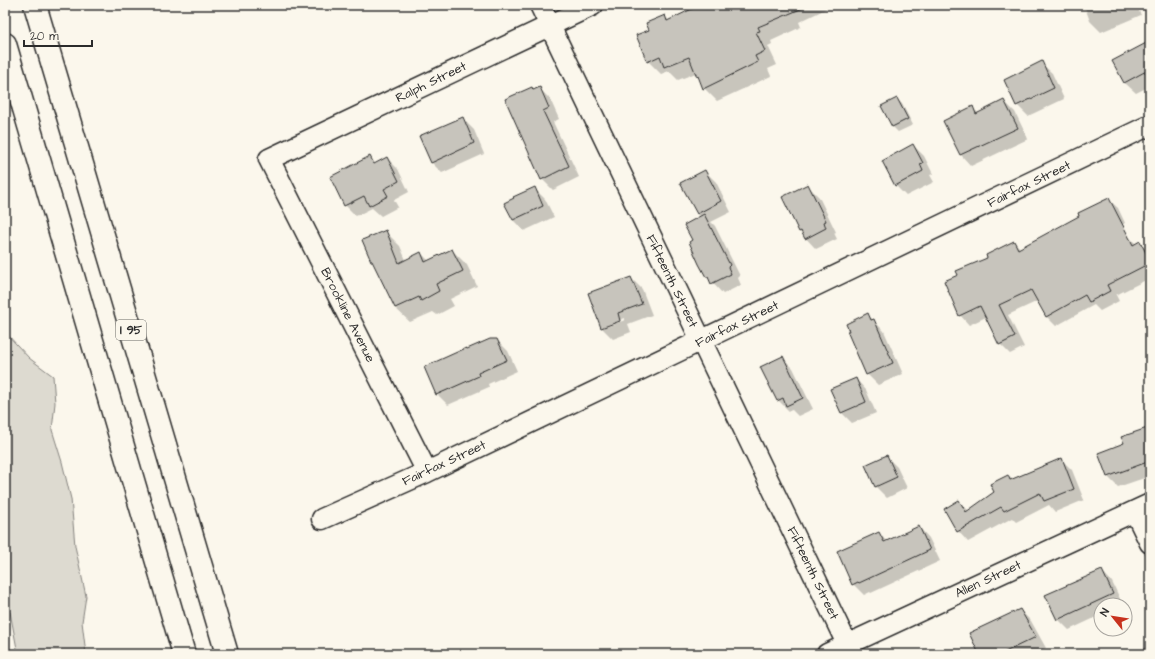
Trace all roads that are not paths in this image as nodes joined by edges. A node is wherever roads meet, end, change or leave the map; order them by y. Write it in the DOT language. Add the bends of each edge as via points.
graph roads {
  1 [pos="35,5"];
  2 [pos="540,5"];
  3 [pos="594,5"];
  4 [pos="549,25"];
  5 [pos="5,44"];
  6 [pos="1150,125"];
  7 [pos="269,159"];
  8 [pos="701,341"];
  9 [pos="427,472"];
  10 [pos="1143,508"];
  11 [pos="322,519"];
  12 [pos="1150,543"];
  13 [pos="847,644"];
  14 [pos="184,654"];
  15 [pos="227,654"];
  16 [pos="827,654"];
  1 -- 15 [label="highway, I 95"];
  2 -- 4 [label="street, Fifteenth Street"];
  3 -- 4 [label="street, Ralph Street"];
  4 -- 7 [label="street, Ralph Street"];
  4 -- 8 [label="street, Fifteenth Street"];
  5 -- 14 [label="highway"];
  6 -- 8 [label="street, Fairfax Street"];
  7 -- 9 [label="street, Brookline Avenue"];
  8 -- 9 [label="street, Fairfax Street"];
  8 -- 13 [label="street, Fifteenth Street"];
  9 -- 11 [label="street, Fairfax Street"];
  10 -- 12 [label="street"];
  10 -- 13 [label="street, Allen Street"];
  13 -- 16 [label="street, Allen Street"];
}
